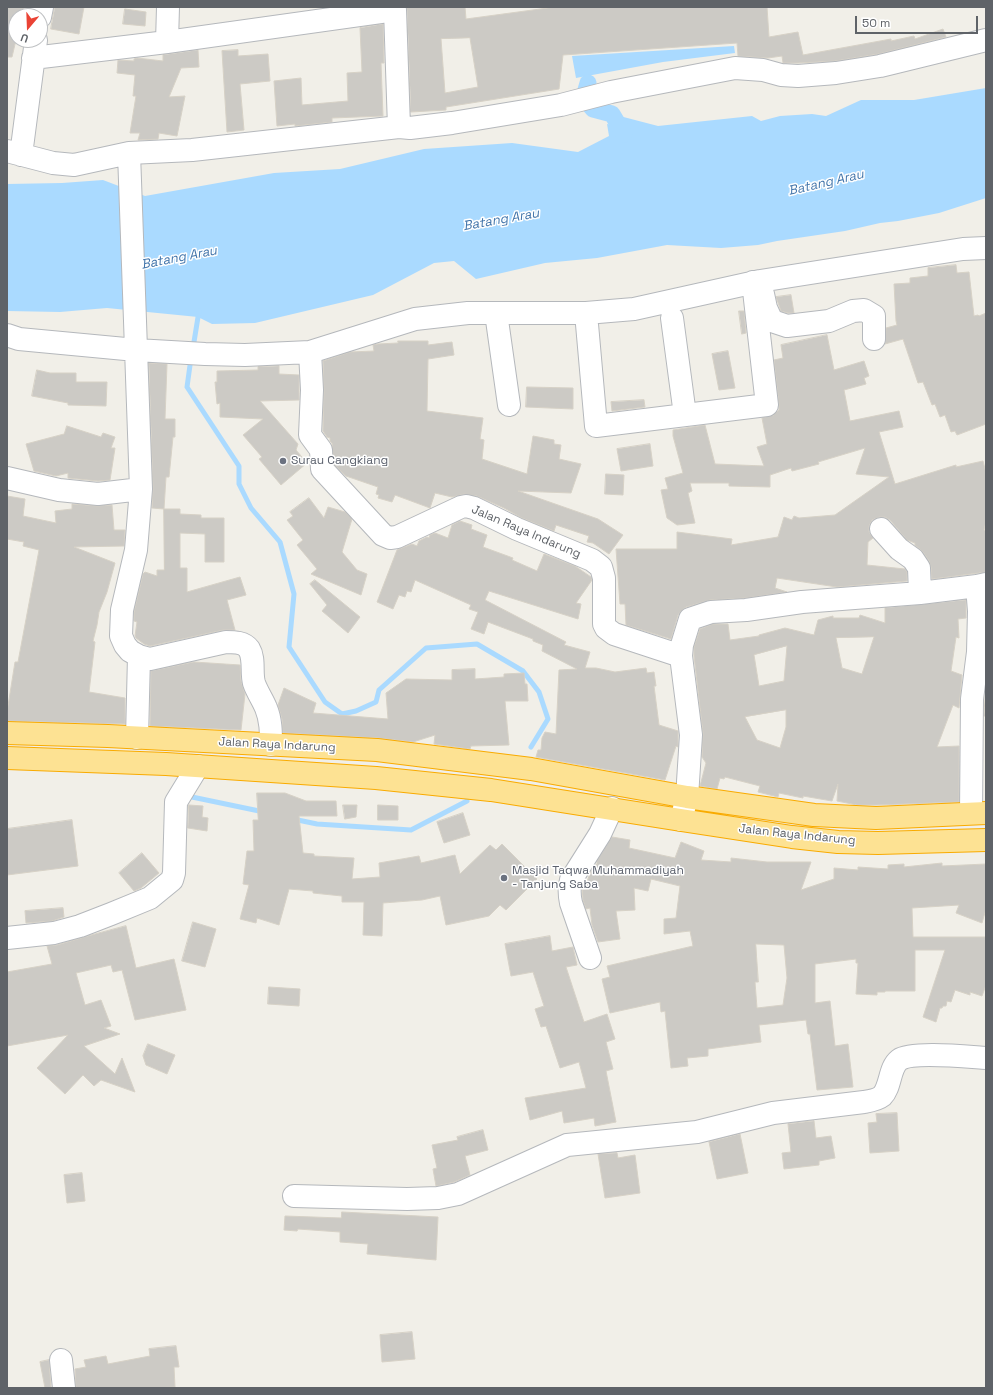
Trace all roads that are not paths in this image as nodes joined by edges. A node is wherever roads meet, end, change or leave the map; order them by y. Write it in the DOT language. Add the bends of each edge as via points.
graph roads {
  1 [pos="168,7"];
  2 [pos="395,8"];
  3 [pos="986,40"];
  4 [pos="167,42"];
  5 [pos="35,49"];
  6 [pos="399,127"];
  7 [pos="14,153"];
  8 [pos="130,159"];
  9 [pos="986,248"];
  10 [pos="756,281"];
  11 [pos="586,312"];
  12 [pos="496,314"];
  13 [pos="672,318"];
  14 [pos="7,335"];
  15 [pos="874,339"];
  16 [pos="136,343"];
  17 [pos="310,352"];
  18 [pos="509,405"];
  19 [pos="685,415"];
  20 [pos="7,478"];
  21 [pos="141,489"];
  22 [pos="881,529"];
  23 [pos="982,585"];
  24 [pos="920,593"];
  25 [pos="140,656"];
  26 [pos="681,656"];
  27 [pos="7,733"];
  28 [pos="137,738"];
  29 [pos="271,745"];
  30 [pos="7,758"];
  31 [pos="198,766"];
  32 [pos="687,797"];
  33 [pos="612,808"];
  34 [pos="978,813"];
  35 [pos="681,820"];
  36 [pos="986,840"];
  37 [pos="7,938"];
  38 [pos="590,958"];
  39 [pos="986,1058"];
  40 [pos="294,1196"];
  41 [pos="61,1360"];
  42 [pos="64,1388"];
  1 -- 4 [label="street"];
  2 -- 4 [label="street"];
  2 -- 6 [label="street"];
  3 -- 6 [label="street" via="880,66 836,73 798,76 735,68 562,104 452,123"];
  4 -- 5 [label="street"];
  5 -- 7 [label="street"];
  6 -- 8 [label="street"];
  7 -- 8 [label="street" via="53,163 74,165"];
  8 -- 16 [label="street"];
  9 -- 10 [label="street"];
  10 -- 11 [label="street" via="634,309"];
  10 -- 15 [label="street" via="772,320 787,326 829,321 853,311 864,310 874,316"];
  10 -- 19 [label="street" via="767,405"];
  11 -- 12 [label="street"];
  11 -- 19 [label="street" via="596,426"];
  12 -- 17 [label="street" via="468,313 415,319"];
  12 -- 18 [label="street"];
  13 -- 19 [label="street"];
  14 -- 16 [label="street" via="19,339"];
  16 -- 17 [label="street" via="170,352 205,354 245,356"];
  16 -- 21 [label="street"];
  17 -- 26 [label="street, Jalan Raya Indarung" via="310,435 321,450 322,469 383,535 397,537 460,507 474,508 592,560 601,567 604,578 606,628 614,634"];
  20 -- 21 [label="street" via="59,490 98,494"];
  21 -- 25 [label="street" via="136,550 122,610 121,636 130,651"];
  22 -- 24 [label="street" via="919,568"];
  23 -- 24 [label="street"];
  23 -- 34 [label="street" via="972,699"];
  24 -- 26 [label="street" via="802,602 701,614 690,619"];
  25 -- 28 [label="street"];
  25 -- 29 [label="street" via="150,659 226,642 245,645 251,655 254,682 267,709 271,726"];
  26 -- 32 [label="street" via="691,735"];
  27 -- 28 [label="highway, Jalan Raya Indarung"];
  28 -- 29 [label="highway, Jalan Raya Indarung"];
  29 -- 32 [label="highway, Jalan Raya Indarung" via="377,750 524,768"];
  30 -- 31 [label="highway, Jalan Raya Indarung"];
  31 -- 33 [label="highway, Jalan Raya Indarung" via="491,790"];
  31 -- 37 [label="street" via="176,804 172,880 150,898 80,926 54,933"];
  32 -- 34 [label="highway, Jalan Raya Indarung" via="814,815 876,818"];
  32 -- 35 [label="street"];
  33 -- 35 [label="highway, Jalan Raya Indarung"];
  33 -- 38 [label="street" via="600,834 571,880 569,888 571,903"];
  35 -- 36 [label="highway, Jalan Raya Indarung" via="838,842"];
  39 -- 40 [label="street" via="905,1057 894,1066 882,1096 876,1099 765,1114 697,1132 567,1145 458,1194 438,1198"];
  41 -- 42 [label="street"];
}
